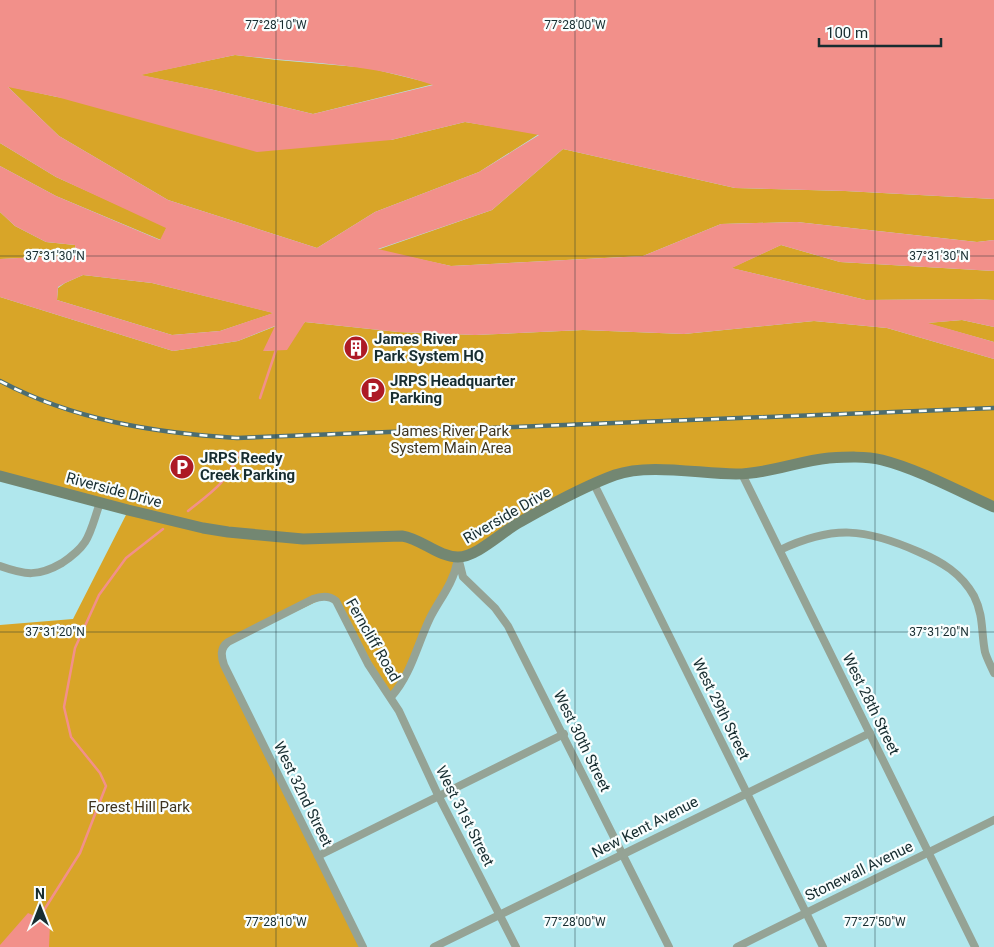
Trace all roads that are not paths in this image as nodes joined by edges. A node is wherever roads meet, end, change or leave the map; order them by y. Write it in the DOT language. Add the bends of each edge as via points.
graph roads {
  1 [pos="742,474"];
  2 [pos="0,476"];
  3 [pos="594,484"];
  4 [pos="100,503"];
  5 [pos="994,507"];
  6 [pos="780,550"];
  7 [pos="458,557"];
  8 [pos="0,566"];
  9 [pos="222,653"];
  10 [pos="992,670"];
  11 [pos="391,697"];
  12 [pos="870,733"];
  13 [pos="564,734"];
  14 [pos="746,792"];
  15 [pos="438,795"];
  16 [pos="994,820"];
  17 [pos="929,852"];
  18 [pos="623,854"];
  19 [pos="318,856"];
  20 [pos="806,913"];
  21 [pos="500,915"];
  22 [pos="363,947"];
  23 [pos="434,947"];
  24 [pos="516,947"];
  25 [pos="670,947"];
  26 [pos="737,947"];
  27 [pos="823,947"];
  28 [pos="975,947"];
  1 -- 3 [label="street, Riverside Drive" via="634,471"];
  1 -- 5 [label="street, Riverside Drive" via="828,458 870,458 905,468"];
  1 -- 6 [label="street, West 28th Street"];
  2 -- 4 [label="street, Riverside Drive"];
  3 -- 7 [label="street, Riverside Drive" via="520,522 471,554"];
  3 -- 14 [label="street, West 29th Street"];
  4 -- 7 [label="street, Riverside Drive" via="203,528 245,534 303,539 407,537 442,554"];
  4 -- 8 [label="street" via="88,537 70,558 38,573 16,572"];
  6 -- 10 [label="street" via="815,536 860,533 896,542 942,563 964,581 975,598 982,616 986,653"];
  6 -- 12 [label="street, West 28th Street"];
  7 -- 11 [label="street, Ferncliff Road" via="452,579 420,639 405,679"];
  7 -- 13 [label="street, West 30th Street" via="466,581 495,608 508,626"];
  9 -- 11 [label="street, Ferncliff Road" via="226,644 305,603 318,597 330,597 338,604 368,664"];
  9 -- 19 [label="street, West 32nd Street" via="224,665"];
  11 -- 15 [label="street, West 31st Street"];
  12 -- 14 [label="street, New Kent Avenue"];
  12 -- 17 [label="street, West 28th Street"];
  13 -- 15 [label="street"];
  13 -- 18 [label="street, West 30th Street"];
  14 -- 18 [label="street, New Kent Avenue"];
  14 -- 20 [label="street, West 29th Street"];
  15 -- 19 [label="street"];
  15 -- 21 [label="street, West 31st Street"];
  16 -- 17 [label="street, Stonewall Avenue"];
  17 -- 20 [label="street, Stonewall Avenue"];
  17 -- 28 [label="street, West 28th Street"];
  18 -- 21 [label="street, New Kent Avenue"];
  18 -- 25 [label="street, West 30th Street"];
  19 -- 22 [label="street, West 32nd Street"];
  20 -- 26 [label="street, Stonewall Avenue"];
  20 -- 27 [label="street, West 29th Street"];
  21 -- 23 [label="street, New Kent Avenue"];
  21 -- 24 [label="street, West 31st Street"];
}
